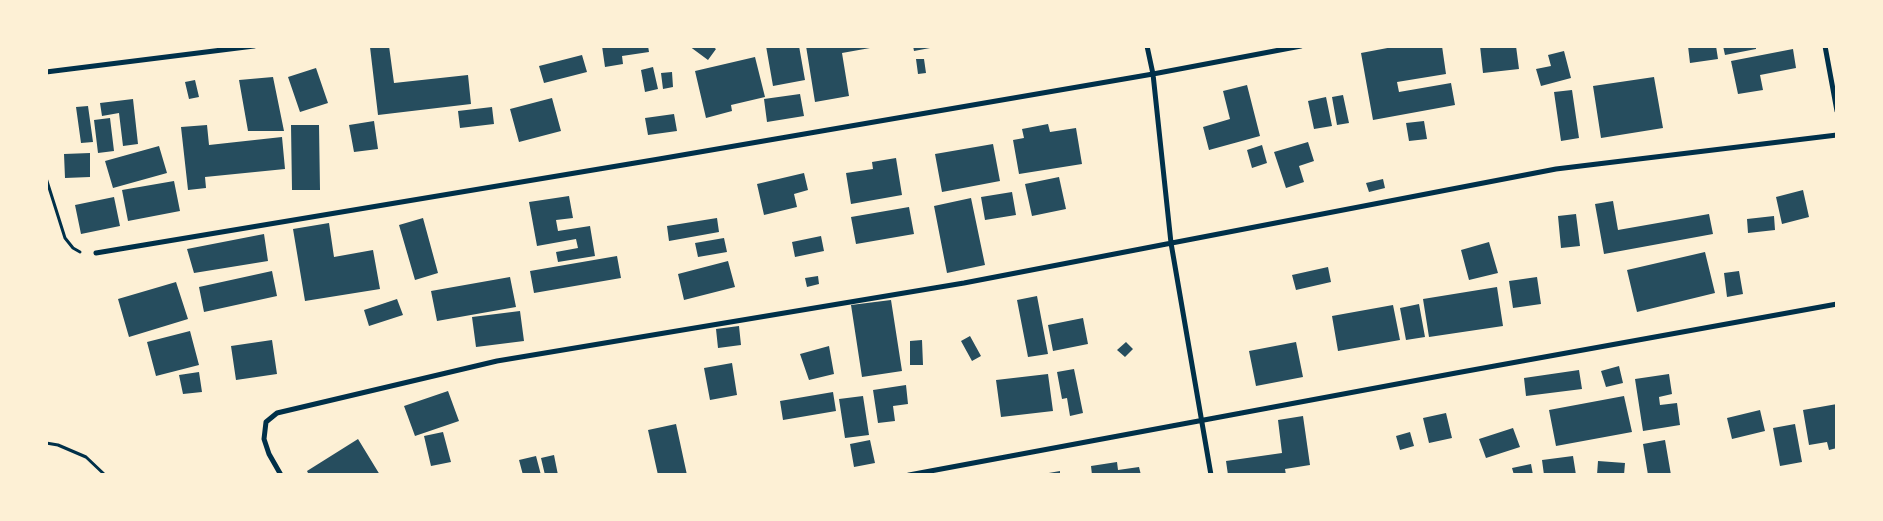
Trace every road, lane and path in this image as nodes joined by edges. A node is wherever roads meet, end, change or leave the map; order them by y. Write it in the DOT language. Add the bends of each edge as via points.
graph roads {
  1 [pos="254,46"];
  2 [pos="1147,46"];
  3 [pos="1301,46"];
  4 [pos="1825,46"];
  5 [pos="46,72"];
  6 [pos="1153,74"];
  7 [pos="1834,88"];
  8 [pos="1837,111"];
  9 [pos="1837,135"];
  10 [pos="46,178"];
  11 [pos="1171,243"];
  12 [pos="96,253"];
  13 [pos="1837,304"];
  14 [pos="1201,422"];
  15 [pos="46,443"];
  16 [pos="105,475"];
  17 [pos="281,475"];
  18 [pos="908,475"];
  19 [pos="1211,475"];
  1 -- 5 [label="street"];
  2 -- 6 [label="street"];
  3 -- 6 [label="street"];
  4 -- 7 [label="street"];
  6 -- 11 [label="street"];
  6 -- 12 [label="street"];
  7 -- 8 [label="street"];
  9 -- 11 [label="street" via="1556,169"];
  10 -- 12 [label="path" via="65,238 73,248 84,253"];
  11 -- 14 [label="street"];
  11 -- 17 [label="street" via="964,282 497,360 277,413 266,422 264,439"];
  13 -- 14 [label="street"];
  14 -- 18 [label="street"];
  14 -- 19 [label="street"];
  15 -- 16 [label="path" via="86,457"];
}
